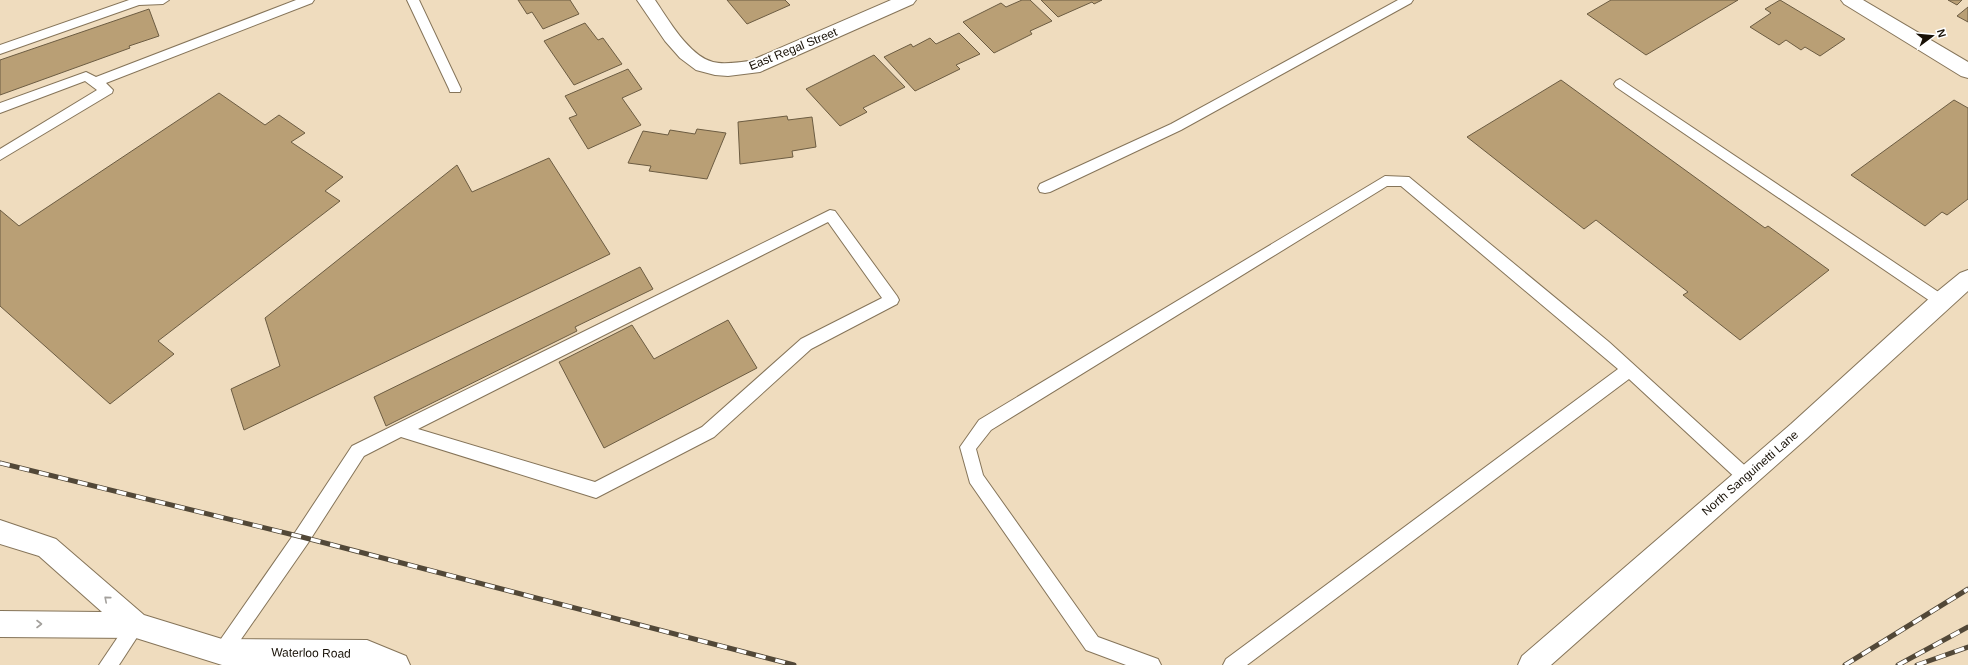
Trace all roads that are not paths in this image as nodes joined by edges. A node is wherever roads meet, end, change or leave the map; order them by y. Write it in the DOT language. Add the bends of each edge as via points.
graph roads {
  1 [pos="163,0"];
  2 [pos="308,0"];
  3 [pos="414,0"];
  4 [pos="907,0"];
  5 [pos="1407,0"];
  6 [pos="1850,0"];
  7 [pos="648,4"];
  8 [pos="0,50"];
  9 [pos="1968,71"];
  10 [pos="95,82"];
  11 [pos="1620,84"];
  12 [pos="455,89"];
  13 [pos="0,108"];
  14 [pos="0,155"];
  15 [pos="1045,188"];
  16 [pos="1968,279"];
  17 [pos="1941,302"];
  18 [pos="1629,370"];
  19 [pos="400,430"];
  20 [pos="1746,477"];
  21 [pos="0,532"];
  22 [pos="0,624"];
  23 [pos="136,625"];
  24 [pos="230,658"];
  25 [pos="108,665"];
  26 [pos="397,665"];
  27 [pos="1152,665"];
  28 [pos="1232,665"];
  29 [pos="1531,665"];
  1 -- 8 [label="lane" via="138,1"];
  2 -- 10 [label="lane"];
  3 -- 12 [label="lane"];
  4 -- 7 [label="street, East Regal Street" via="752,67 734,70 703,65 687,55"];
  5 -- 15 [label="lane" via="1176,127"];
  6 -- 9 [label="street"];
  10 -- 13 [label="lane" via="86,76"];
  10 -- 14 [label="lane" via="107,90"];
  11 -- 17 [label="lane"];
  16 -- 17 [label="street, North Sanguinetti Lane"];
  17 -- 20 [label="street, North Sanguinetti Lane"];
  18 -- 20 [label="lane"];
  18 -- 27 [label="lane" via="1404,181 1385,181 985,425 968,447 976,478 1092,644"];
  18 -- 28 [label="lane"];
  19 -- 19 [label="lane" via="596,490 708,432 806,344 892,300 830,216"];
  19 -- 24 [label="lane" via="358,451 302,537"];
  20 -- 29 [label="street, North Sanguinetti Lane"];
  23 -- 21 [label="street, Waterloo Road, one-way" via="47,547"];
  22 -- 23 [label="street, Waterloo Road, one-way"];
  23 -- 24 [label="street, Waterloo Road"];
  23 -- 25 [label="lane"];
  24 -- 26 [label="street, Waterloo Road" via="367,653"];
}
